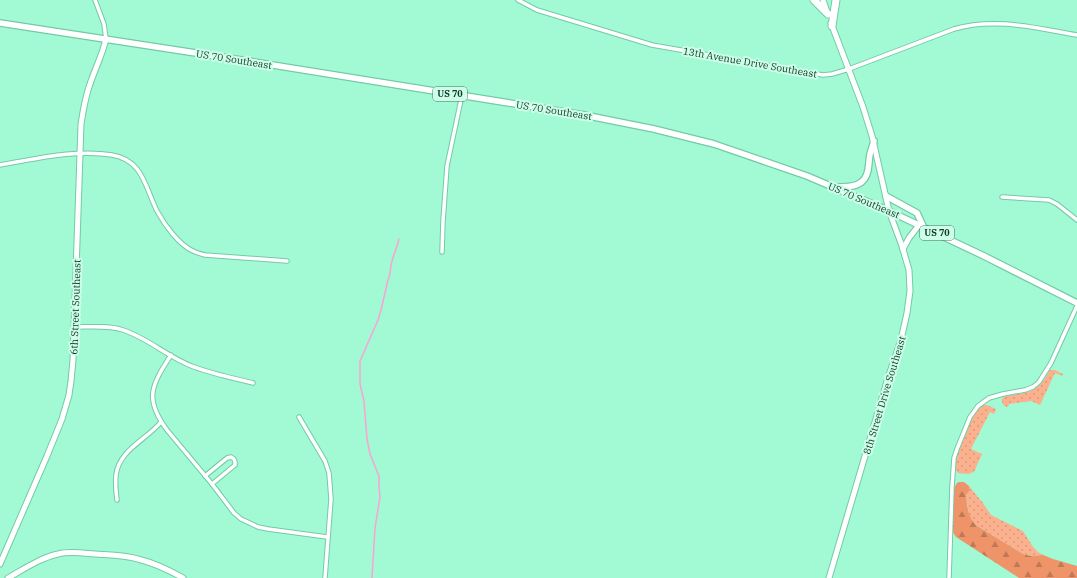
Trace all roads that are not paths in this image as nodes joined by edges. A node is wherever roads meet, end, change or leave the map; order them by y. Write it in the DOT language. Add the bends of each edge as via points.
graph roads {
  1 [pos="95,0"];
  2 [pos="518,0"];
  3 [pos="814,0"];
  4 [pos="823,0"];
  5 [pos="836,0"];
  6 [pos="828,14"];
  7 [pos="0,23"];
  8 [pos="832,26"];
  9 [pos="1077,35"];
  10 [pos="106,39"];
  11 [pos="848,69"];
  12 [pos="462,95"];
  13 [pos="874,141"];
  14 [pos="80,153"];
  15 [pos="0,165"];
  16 [pos="832,186"];
  17 [pos="886,196"];
  18 [pos="1002,197"];
  19 [pos="889,211"];
  20 [pos="1077,220"];
  21 [pos="921,226"];
  22 [pos="903,249"];
  23 [pos="442,252"];
  24 [pos="287,261"];
  25 [pos="1077,303"];
  26 [pos="1077,306"];
  27 [pos="74,327"];
  28 [pos="171,355"];
  29 [pos="253,382"];
  30 [pos="299,417"];
  31 [pos="161,422"];
  32 [pos="205,476"];
  33 [pos="212,484"];
  34 [pos="117,500"];
  35 [pos="327,537"];
  36 [pos="0,564"];
  37 [pos="8,578"];
  38 [pos="183,578"];
  39 [pos="325,578"];
  40 [pos="829,578"];
  41 [pos="949,578"];
  1 -- 10 [label="street" via="104,24"];
  2 -- 11 [label="street, 13th Avenue Drive Southeast" via="537,10 652,45 822,74"];
  3 -- 6 [label="highway"];
  4 -- 6 [label="street, 8th Street Drive Southeast"];
  5 -- 8 [label="highway"];
  6 -- 8 [label="street, 8th Street Drive Southeast"];
  7 -- 10 [label="main road, US 70 Southeast / US 70"];
  8 -- 11 [label="street, 8th Street Drive Southeast"];
  9 -- 11 [label="street, 13th Avenue Drive Southeast" via="1002,24 971,25"];
  10 -- 12 [label="main road, US 70 Southeast / US 70"];
  10 -- 14 [label="street, 6th Street Southeast" via="84,103"];
  11 -- 13 [label="street, 8th Street Drive Southeast"];
  12 -- 16 [label="main road, US 70 Southeast / US 70" via="606,119 683,136 751,156"];
  12 -- 23 [label="street" via="446,172"];
  13 -- 16 [label="main road" via="866,177 854,186"];
  13 -- 17 [label="street, 8th Street Drive Southeast"];
  14 -- 15 [label="street"];
  14 -- 24 [label="street" via="113,155 134,165 141,173 163,221 192,251 204,255"];
  14 -- 27 [label="street, 6th Street Southeast"];
  16 -- 19 [label="main road, US 70 Southeast / US 70"];
  17 -- 19 [label="street, 8th Street Drive Southeast"];
  17 -- 21 [label="main road" via="917,213"];
  18 -- 20 [label="street" via="1049,200"];
  19 -- 21 [label="main road, US 70 Southeast / US 70"];
  19 -- 22 [label="street, 8th Street Drive Southeast"];
  21 -- 22 [label="street" via="909,238"];
  21 -- 25 [label="main road, US 70 Southeast / US 70"];
  22 -- 40 [label="street, 8th Street Drive Southeast" via="909,270 910,291 905,326"];
  26 -- 41 [label="street" via="1037,384 1025,390 989,398 978,406 970,417 954,458"];
  27 -- 28 [label="street" via="122,329"];
  27 -- 36 [label="street, 6th Street Southeast" via="71,381 62,419"];
  28 -- 29 [label="street" via="193,367"];
  28 -- 31 [label="street" via="159,374 152,393 153,407"];
  30 -- 35 [label="street" via="325,461 329,473 331,500"];
  31 -- 32 [label="street"];
  31 -- 34 [label="street" via="152,433 127,452 119,463 116,476"];
  32 -- 33 [label="street"];
  32 -- 33 [label="street" via="227,458 234,459 235,465"];
  33 -- 35 [label="street" via="234,513 248,523 268,529"];
  35 -- 39 [label="street"];
  37 -- 38 [label="street" via="50,556 67,552 138,559 160,566"];
}
